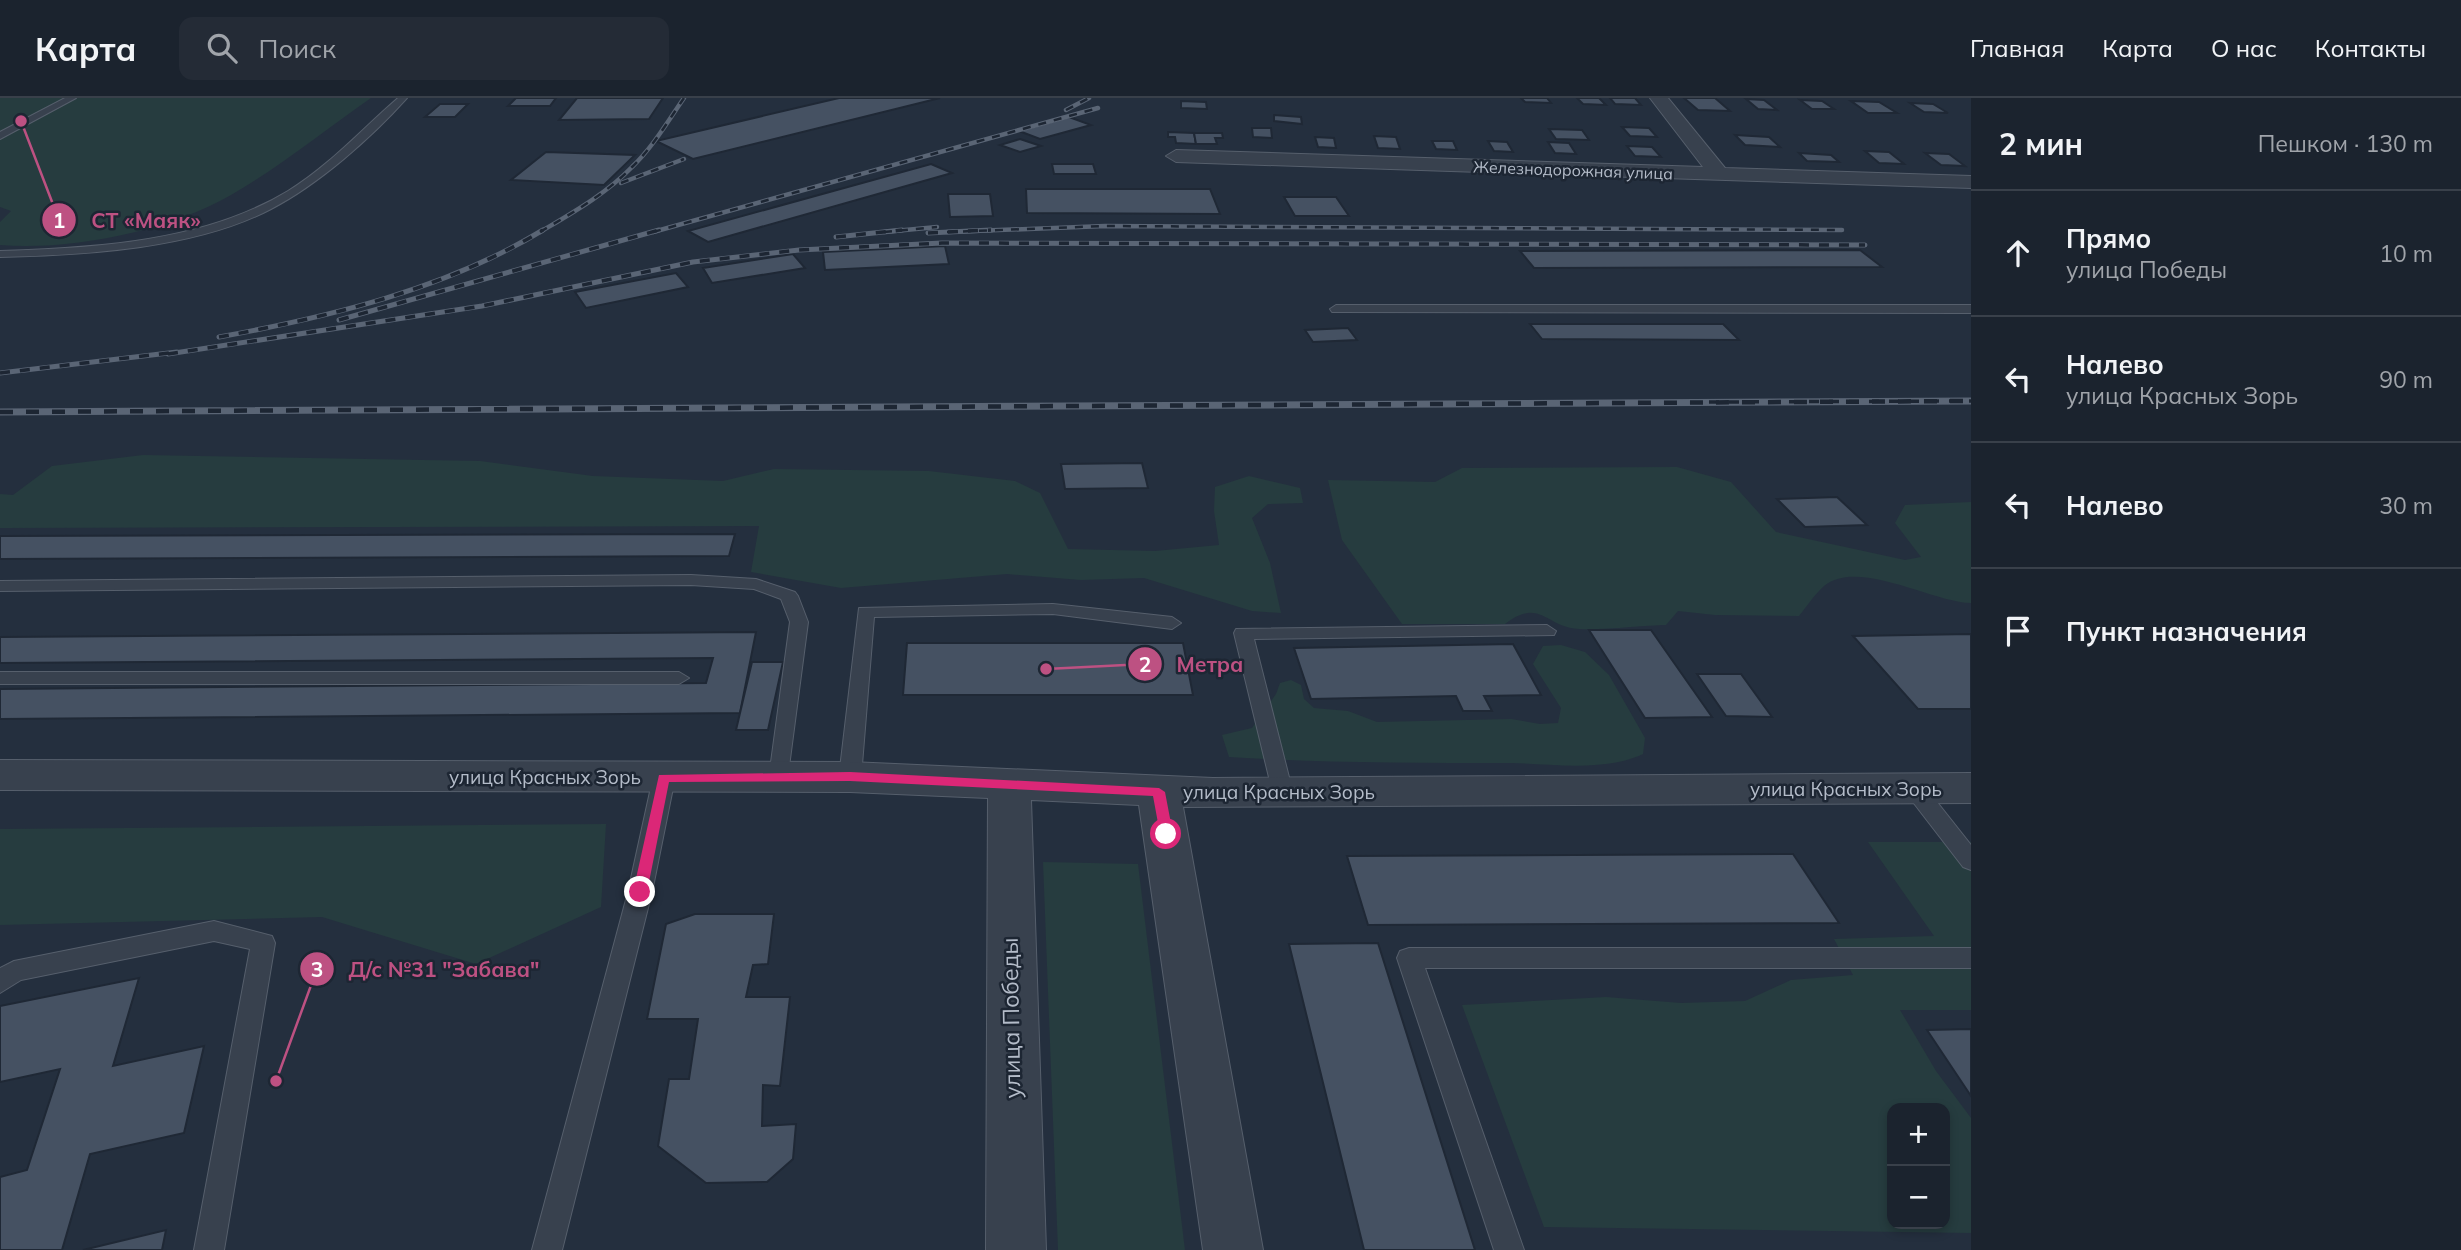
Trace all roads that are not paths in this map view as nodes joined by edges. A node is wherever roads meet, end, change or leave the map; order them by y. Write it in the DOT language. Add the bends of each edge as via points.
graph roads {
  1 [pos="72,98"];
  2 [pos="403,98"];
  3 [pos="1659,98"];
  4 [pos="0,136"];
  5 [pos="1176,156"];
  6 [pos="1719,174"];
  7 [pos="1971,182"];
  8 [pos="0,254"];
  9 [pos="1336,309"];
  10 [pos="1971,309"];
  11 [pos="0,586"];
  12 [pos="1172,623"];
  13 [pos="1547,631"];
  14 [pos="0,678"];
  15 [pos="679,678"];
  16 [pos="0,775"];
  17 [pos="850,776"];
  18 [pos="780,777"];
  19 [pos="664,778"];
  20 [pos="1009,786"];
  21 [pos="1914,788"];
  22 [pos="1971,788"];
  23 [pos="1159,792"];
  24 [pos="1282,793"];
  25 [pos="1971,861"];
  26 [pos="1971,958"];
  27 [pos="0,984"];
  28 [pos="209,1250"];
  29 [pos="547,1250"];
  30 [pos="1016,1250"];
  31 [pos="1233,1250"];
  32 [pos="1509,1250"];
  1 -- 4 [label="lane"];
  2 -- 8 [label="lane" via="293,192 240,217 146,242"];
  3 -- 6 [label="street"];
  5 -- 6 [label="street, Железнодорожная улица"];
  6 -- 7 [label="street, Железнодорожная улица"];
  9 -- 10 [label="lane"];
  11 -- 18 [label="lane" via="691,580 756,584 789,596 799,622"];
  12 -- 17 [label="lane" via="1053,609 865,612"];
  13 -- 24 [label="lane" via="1243,633"];
  14 -- 15 [label="lane"];
  16 -- 19 [label="street, улица Красных Зорь"];
  17 -- 18 [label="street, улица Красных Зорь"];
  17 -- 20 [label="street, улица Красных Зорь"];
  18 -- 19 [label="street, улица Красных Зорь"];
  19 -- 29 [label="lane" via="640,892"];
  20 -- 23 [label="street, улица Красных Зорь"];
  20 -- 30 [label="street, улица Победы"];
  21 -- 22 [label="street, улица Красных Зорь"];
  21 -- 24 [label="street, улица Красных Зорь"];
  21 -- 25 [label="lane"];
  23 -- 24 [label="street, улица Красных Зорь"];
  23 -- 31 [label="street"];
  26 -- 32 [label="lane" via="1409,958"];
  27 -- 28 [label="lane" via="14,971 214,931 263,943"];
}
